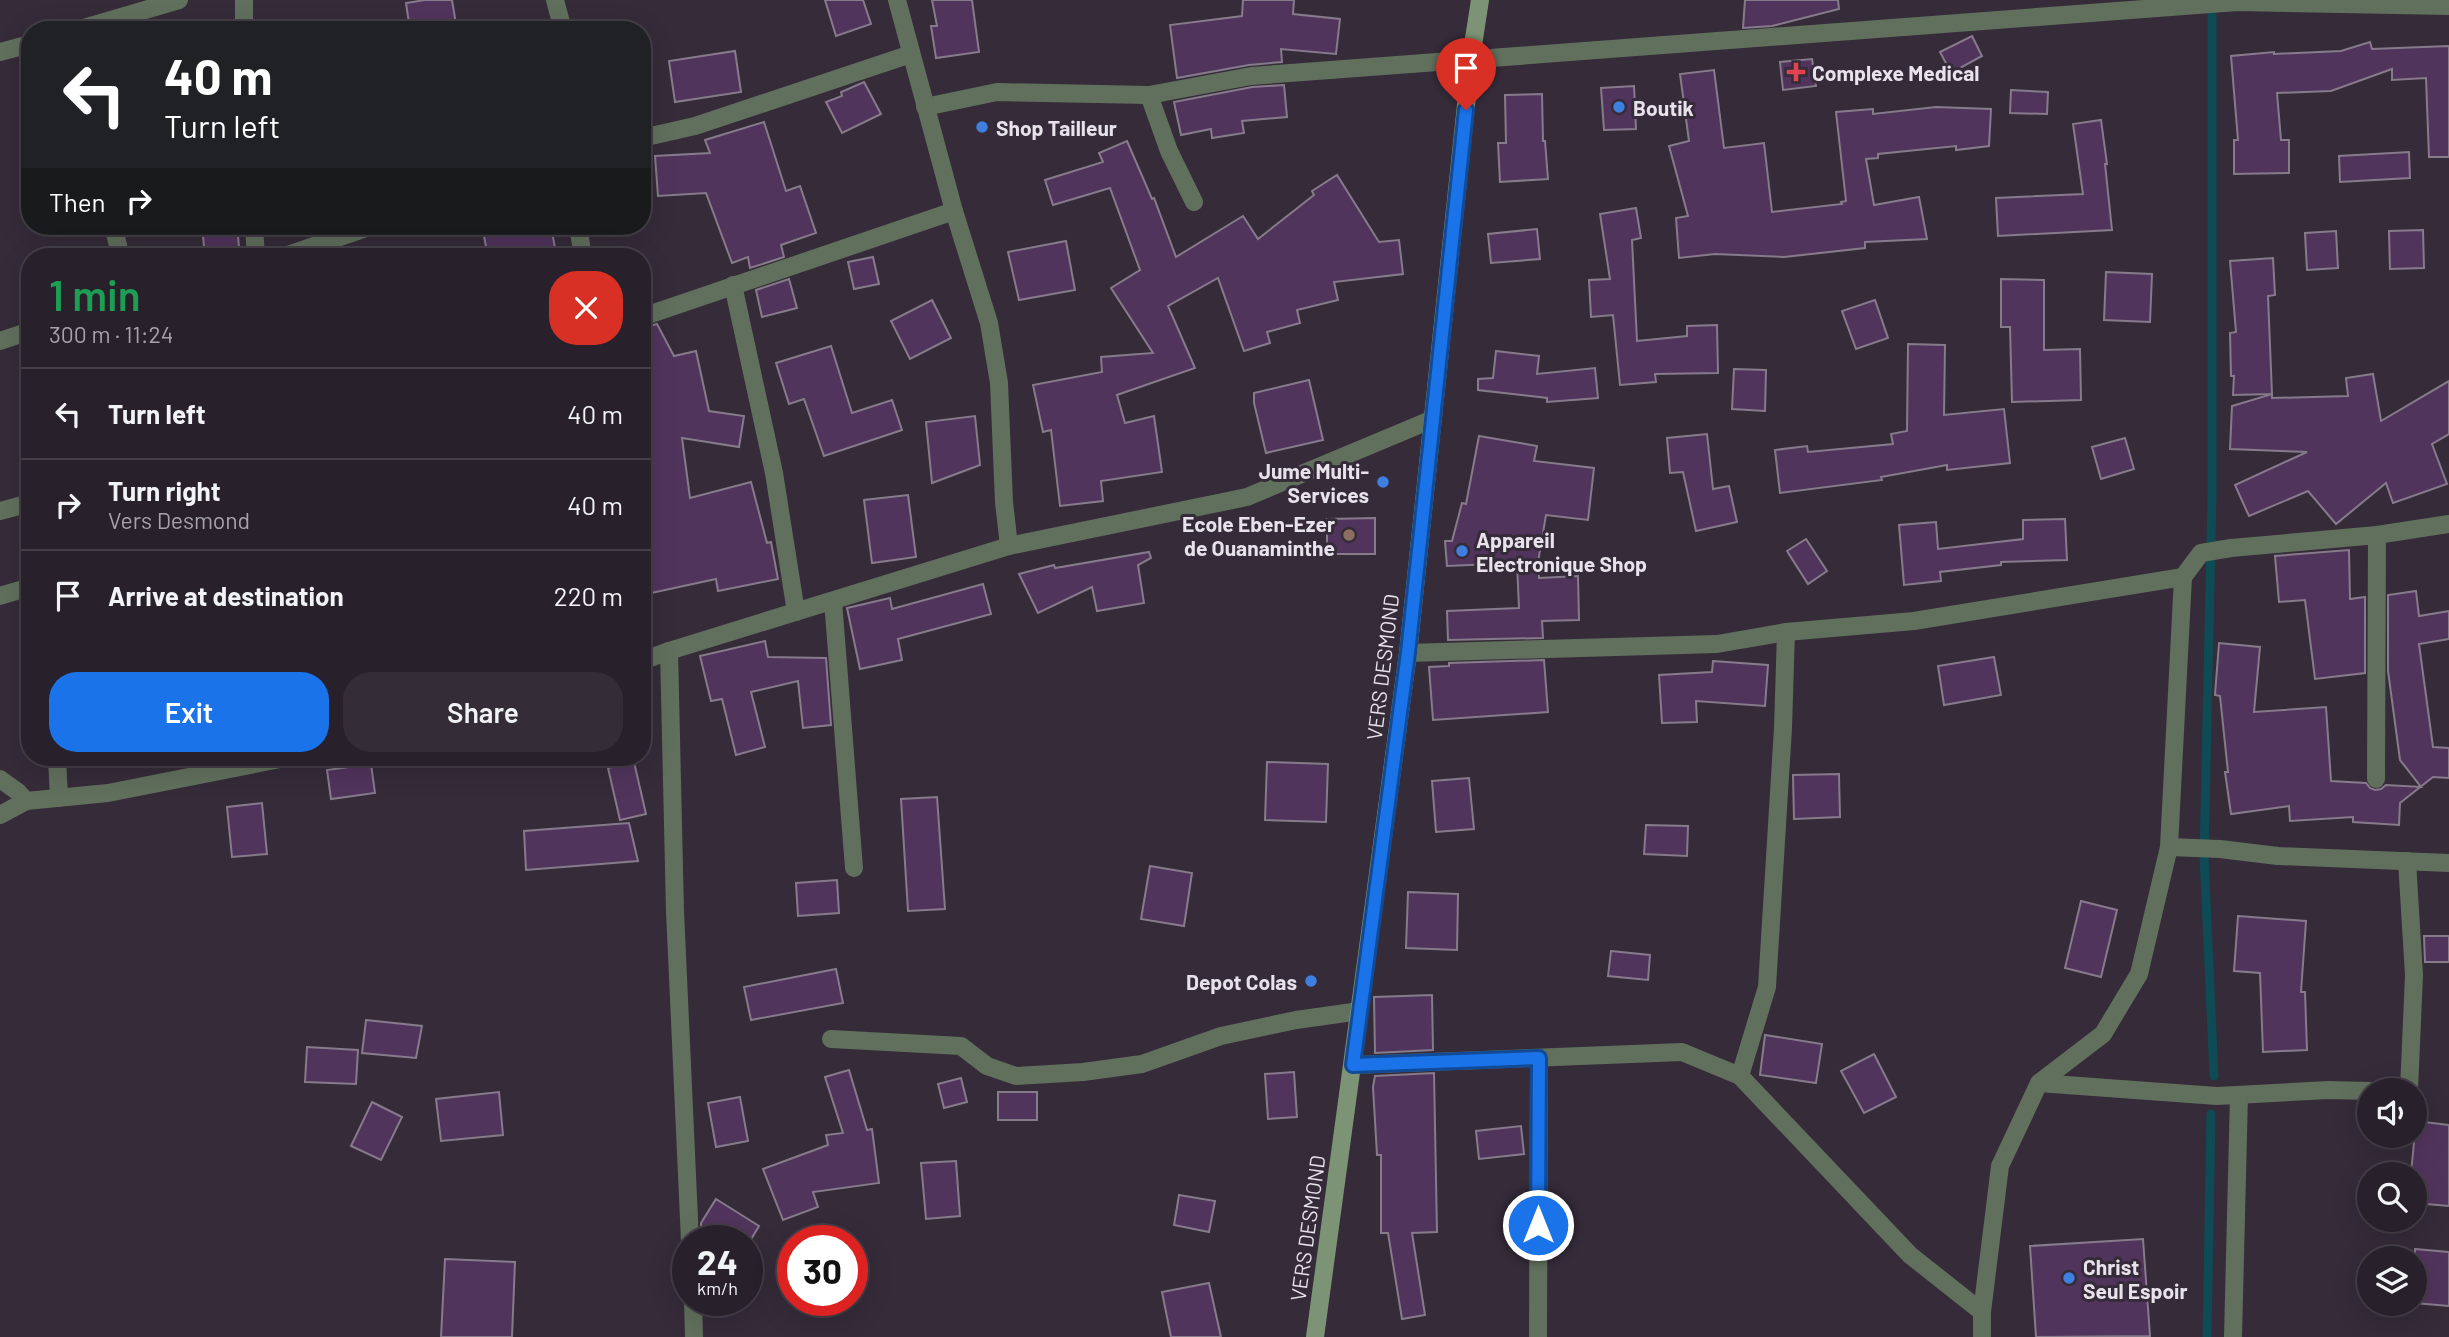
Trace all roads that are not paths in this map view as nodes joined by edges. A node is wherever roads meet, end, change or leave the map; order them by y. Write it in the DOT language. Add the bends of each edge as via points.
graph roads {
  1 [pos="179,0"];
  2 [pos="244,0"];
  3 [pos="556,0"];
  4 [pos="897,0"];
  5 [pos="1480,0"];
  6 [pos="2449,6"];
  7 [pos="108,21"];
  8 [pos="244,21"];
  9 [pos="561,21"];
  10 [pos="21,46"];
  11 [pos="0,52"];
  12 [pos="911,54"];
  13 [pos="1471,58"];
  14 [pos="1149,95"];
  15 [pos="925,107"];
  16 [pos="651,136"];
  17 [pos="1194,202"];
  18 [pos="954,211"];
  19 [pos="346,235"];
  20 [pos="308,248"];
  21 [pos="733,285"];
  22 [pos="651,314"];
  23 [pos="21,334"];
  24 [pos="0,341"];
  25 [pos="1433,419"];
  26 [pos="21,505"];
  27 [pos="0,511"];
  28 [pos="2449,524"];
  29 [pos="2377,535"];
  30 [pos="1009,546"];
  31 [pos="2183,577"];
  32 [pos="21,590"];
  33 [pos="0,597"];
  34 [pos="833,601"];
  35 [pos="796,612"];
  36 [pos="1786,632"];
  37 [pos="668,651"];
  38 [pos="1408,653"];
  39 [pos="651,658"];
  40 [pos="57,766"];
  41 [pos="245,766"];
  42 [pos="0,779"];
  43 [pos="2376,779"];
  44 [pos="59,798"];
  45 [pos="26,801"];
  46 [pos="0,815"];
  47 [pos="2178,847"];
  48 [pos="2407,861"];
  49 [pos="2449,863"];
  50 [pos="854,868"];
  51 [pos="1360,1011"];
  52 [pos="831,1040"];
  53 [pos="1539,1058"];
  54 [pos="1353,1065"];
  55 [pos="1740,1076"];
  56 [pos="2410,1078"];
  57 [pos="2039,1083"];
  58 [pos="2357,1091"];
  59 [pos="2239,1096"];
  60 [pos="689,1225"];
  61 [pos="1982,1312"];
  62 [pos="693,1316"];
  63 [pos="694,1337"];
  64 [pos="1315,1337"];
  65 [pos="1538,1337"];
  66 [pos="1982,1337"];
  67 [pos="2233,1337"];
  1 -- 7 [label="street"];
  2 -- 8 [label="street"];
  3 -- 9 [label="street"];
  4 -- 12 [label="street"];
  5 -- 13 [label="main road, VERS DESMOND"];
  6 -- 13 [label="street" via="2227,2"];
  10 -- 11 [label="street"];
  12 -- 15 [label="street"];
  12 -- 16 [label="street"];
  13 -- 14 [label="street" via="1251,75"];
  13 -- 25 [label="main road, VERS DESMOND"];
  14 -- 15 [label="street" via="997,92"];
  14 -- 17 [label="street"];
  15 -- 18 [label="street"];
  18 -- 21 [label="street"];
  18 -- 30 [label="street" via="989,323 997,371"];
  19 -- 20 [label="street"];
  21 -- 22 [label="street"];
  21 -- 35 [label="street" via="774,473"];
  23 -- 24 [label="street"];
  25 -- 30 [label="street" via="1247,497"];
  25 -- 38 [label="main road, VERS DESMOND"];
  26 -- 27 [label="street"];
  28 -- 29 [label="street"];
  29 -- 31 [label="street" via="2201,553"];
  29 -- 43 [label="street"];
  30 -- 34 [label="street"];
  31 -- 36 [label="street" via="1914,621"];
  31 -- 47 [label="street"];
  32 -- 33 [label="street"];
  34 -- 35 [label="street"];
  34 -- 50 [label="street"];
  35 -- 37 [label="street"];
  36 -- 38 [label="street" via="1717,643"];
  36 -- 55 [label="street" via="1767,988"];
  37 -- 39 [label="street"];
  37 -- 60 [label="street"];
  38 -- 51 [label="main road, VERS DESMOND"];
  40 -- 44 [label="street"];
  41 -- 44 [label="street"];
  42 -- 45 [label="street"];
  44 -- 45 [label="street"];
  45 -- 46 [label="street"];
  47 -- 48 [label="street"];
  47 -- 57 [label="street" via="2139,974 2104,1034"];
  48 -- 49 [label="street"];
  48 -- 56 [label="street" via="2414,975"];
  51 -- 52 [label="street" via="1221,1036 1142,1064 1016,1076 987,1066 961,1046"];
  51 -- 54 [label="main road, VERS DESMOND"];
  53 -- 54 [label="street"];
  53 -- 55 [label="street" via="1682,1052"];
  53 -- 65 [label="street"];
  54 -- 64 [label="main road, VERS DESMOND"];
  55 -- 61 [label="street" via="1910,1255"];
  57 -- 59 [label="street"];
  57 -- 61 [label="street" via="2000,1166"];
  58 -- 59 [label="street"];
  59 -- 67 [label="street"];
  61 -- 66 [label="street"];
  62 -- 63 [label="street"];
}
